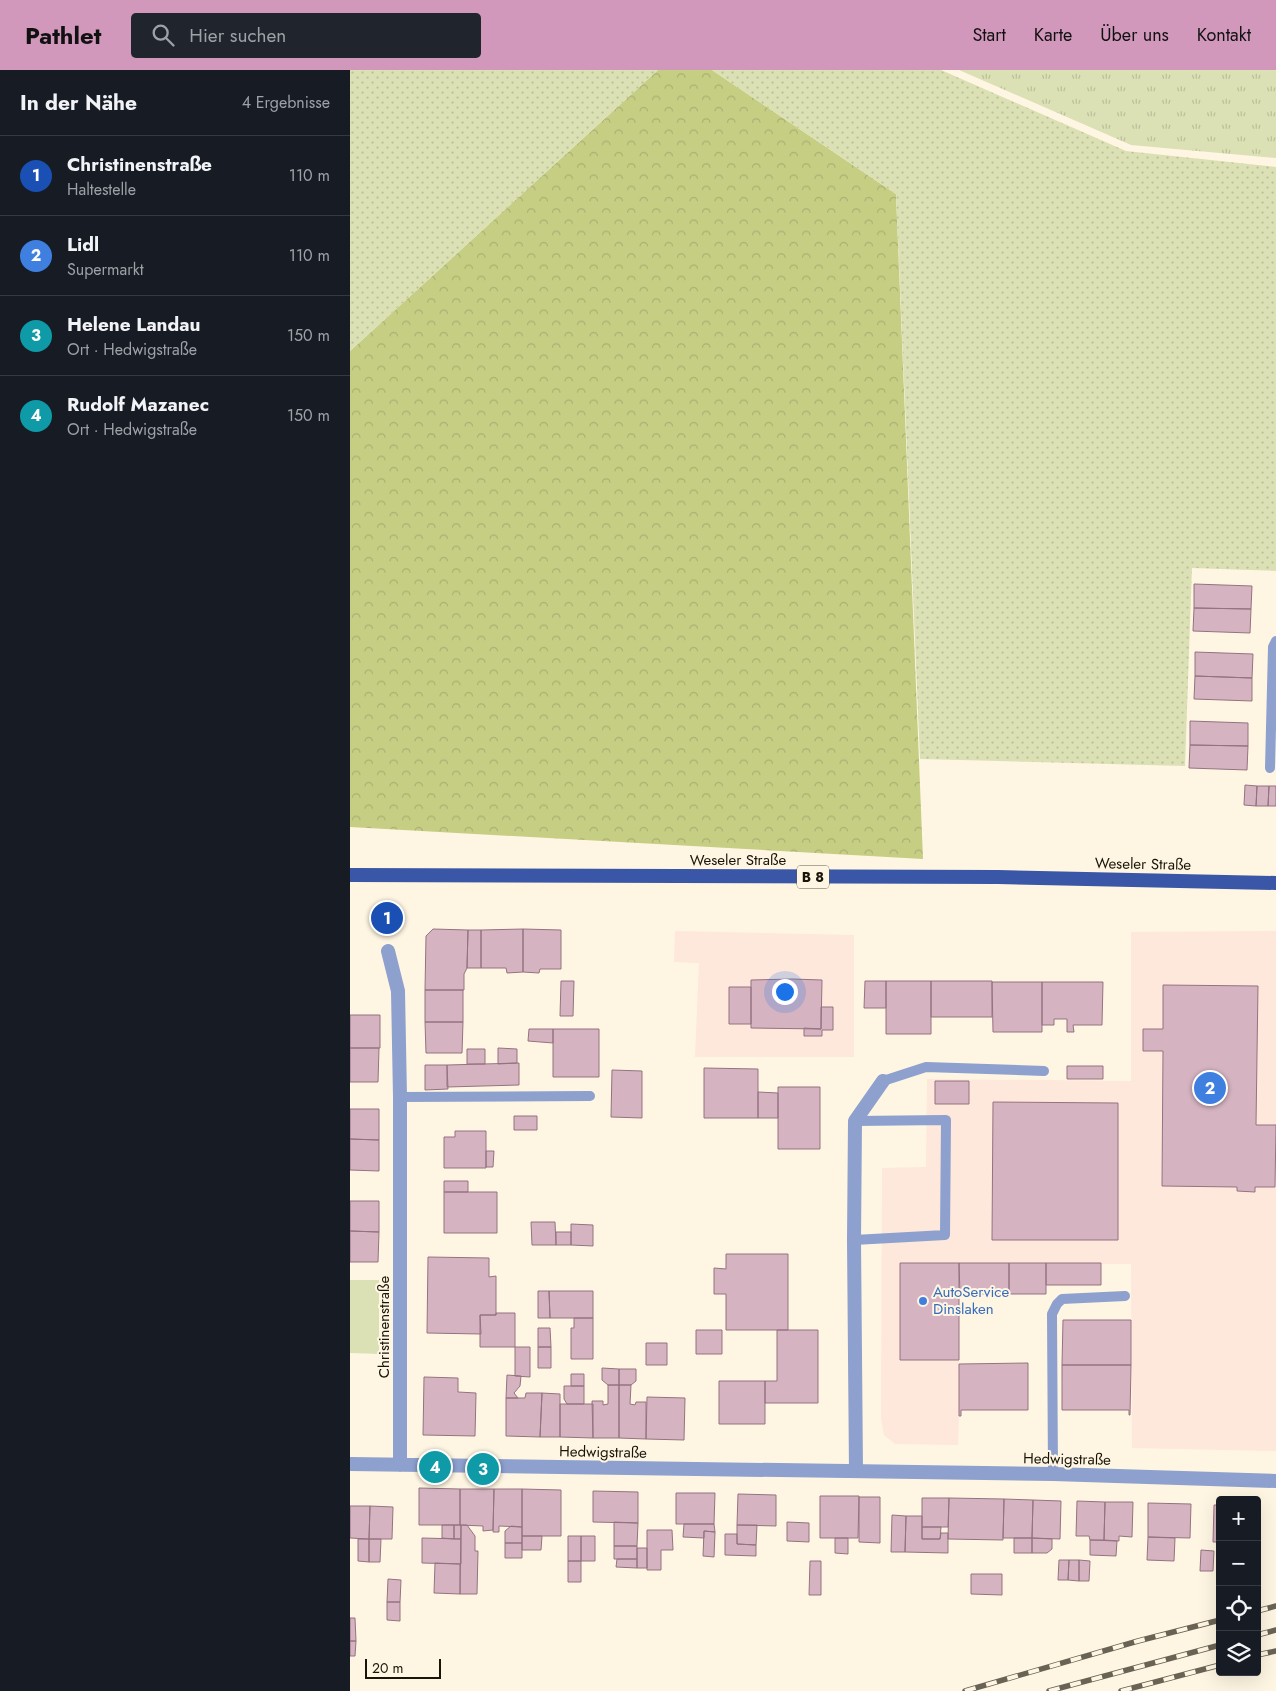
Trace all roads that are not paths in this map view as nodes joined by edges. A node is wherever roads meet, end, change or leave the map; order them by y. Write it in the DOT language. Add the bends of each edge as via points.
graph roads {
  1 [pos="1276,641"];
  2 [pos="1274,698"];
  3 [pos="1270,768"];
  4 [pos="350,875"];
  5 [pos="1276,883"];
  6 [pos="388,951"];
  7 [pos="1044,1071"];
  8 [pos="883,1081"];
  9 [pos="400,1096"];
  10 [pos="590,1096"];
  11 [pos="855,1121"];
  12 [pos="854,1240"];
  13 [pos="1125,1296"];
  14 [pos="350,1464"];
  15 [pos="400,1465"];
  16 [pos="856,1471"];
  17 [pos="1053,1474"];
  18 [pos="1276,1481"];
  1 -- 2 [label="lane" via="1273,647"];
  2 -- 3 [label="lane"];
  4 -- 5 [label="main road, Weseler Straße / B 8" via="998,876"];
  6 -- 9 [label="street, Christinenstraße" via="398,991"];
  7 -- 8 [label="lane" via="926,1067"];
  8 -- 11 [label="street"];
  9 -- 10 [label="lane"];
  9 -- 15 [label="street, Christinenstraße"];
  11 -- 12 [label="street"];
  11 -- 12 [label="lane" via="946,1120 945,1235"];
  12 -- 16 [label="street"];
  13 -- 17 [label="lane" via="1062,1299 1056,1304 1052,1314"];
  14 -- 15 [label="street, Hedwigstraße"];
  15 -- 16 [label="street, Hedwigstraße"];
  16 -- 17 [label="street, Hedwigstraße"];
  17 -- 18 [label="street, Hedwigstraße"];
}
